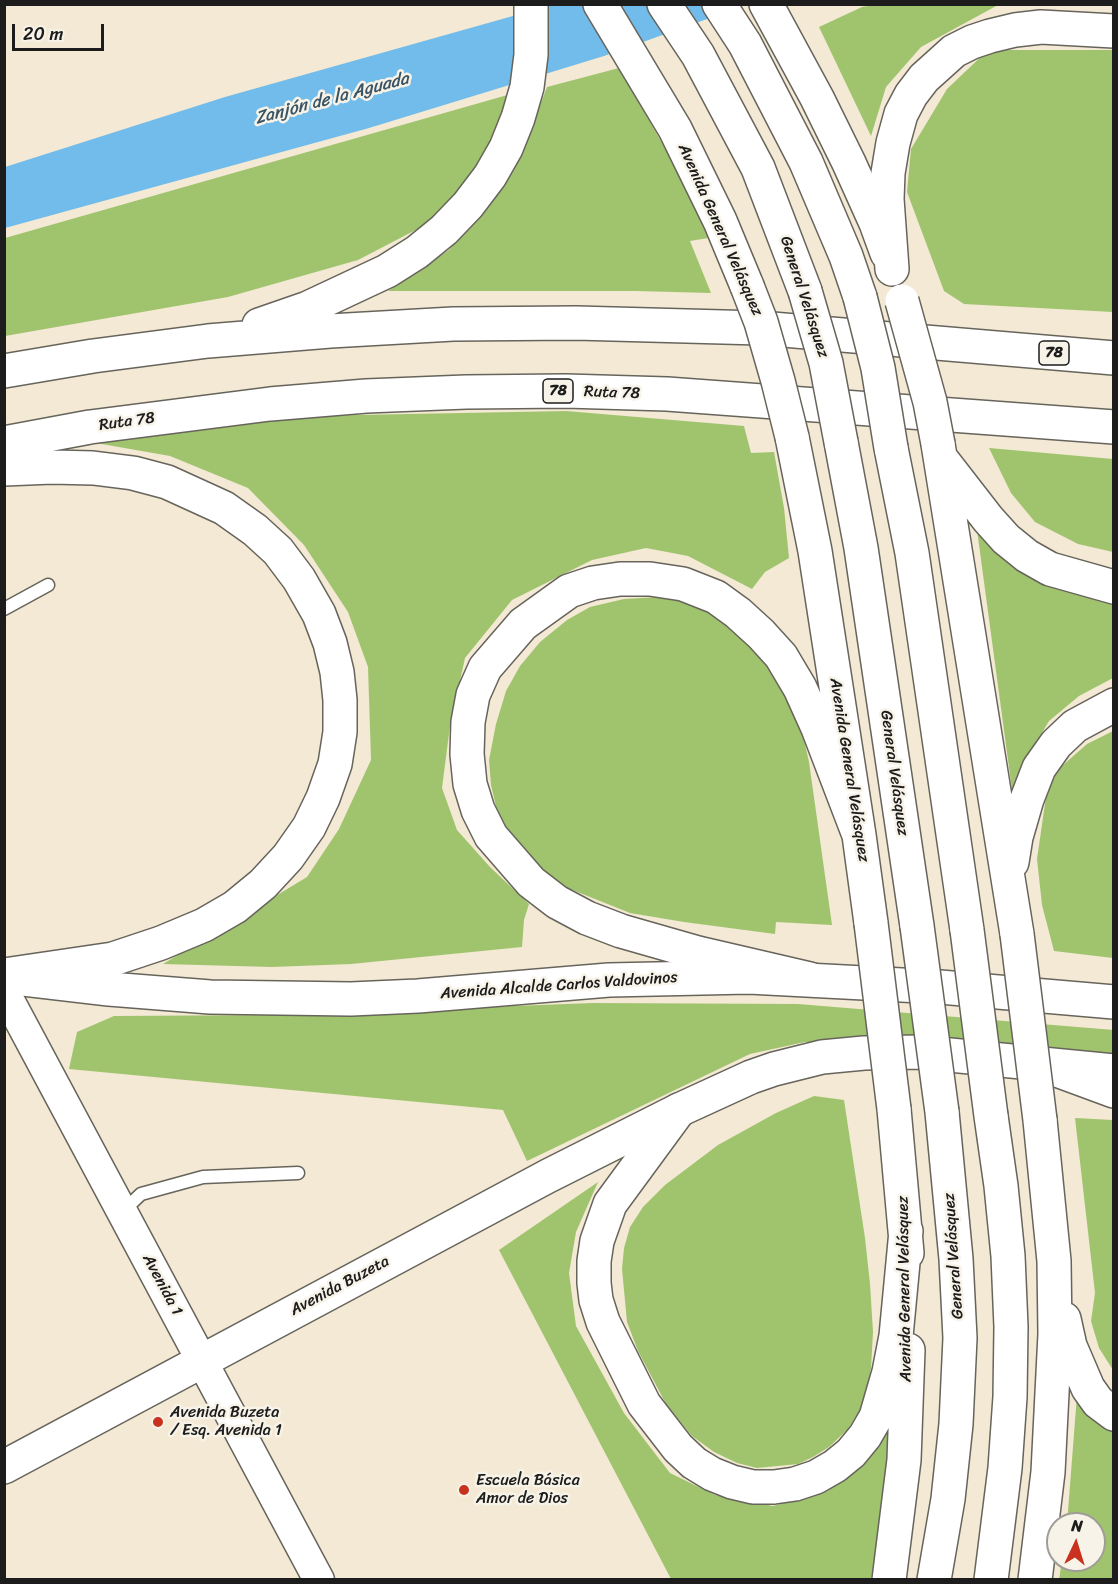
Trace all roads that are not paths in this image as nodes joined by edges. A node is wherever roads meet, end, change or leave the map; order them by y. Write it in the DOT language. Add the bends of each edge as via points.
graph roads {
  1 [pos="531,4"];
  2 [pos="600,4"];
  3 [pos="664,4"];
  4 [pos="719,4"];
  5 [pos="766,4"];
  6 [pos="1113,31"];
  7 [pos="892,269"];
  8 [pos="208,341"];
  9 [pos="1113,358"];
  10 [pos="4,371"];
  11 [pos="1113,427"];
  12 [pos="4,443"];
  13 [pos="939,451"];
  14 [pos="4,469"];
  15 [pos="48,585"];
  16 [pos="1113,587"];
  17 [pos="4,609"];
  18 [pos="1113,705"];
  19 [pos="859,835"];
  20 [pos="1009,885"];
  21 [pos="4,976"];
  22 [pos="810,979"];
  23 [pos="4,991"];
  24 [pos="1113,1002"];
  25 [pos="1038,1063"];
  26 [pos="1113,1071"];
  27 [pos="1113,1091"];
  28 [pos="679,1110"];
  29 [pos="298,1173"];
  30 [pos="122,1211"];
  31 [pos="906,1231"];
  32 [pos="1054,1261"];
  33 [pos="202,1360"];
  34 [pos="1113,1414"];
  35 [pos="4,1467"];
  36 [pos="319,1580"];
  37 [pos="890,1580"];
  38 [pos="934,1580"];
  39 [pos="991,1580"];
  40 [pos="1035,1580"];
  1 -- 8 [label="main road" via="531,55 518,118 490,176 468,205 435,238 387,271 288,315"];
  2 -- 19 [label="main road, Avenida General Velásquez, bridge" via="699,176 761,322 792,437 815,551"];
  3 -- 38 [label="main road, General Velásquez, bridge" via="698,55 758,168 805,291 826,363 861,548 942,1112 956,1259 960,1338 956,1424"];
  4 -- 39 [label="main road, bridge" via="745,44 806,162 846,256 878,368 912,553 967,930 1008,1256 1010,1397"];
  5 -- 7 [label="main road" via="849,163"];
  6 -- 7 [label="main road" via="1041,27 990,36 954,51 924,78 901,114 891,153 886,199"];
  7 -- 13 [label="main road, bridge" via="930,402"];
  8 -- 9 [label="main road, 78" via="453,324 657,324 852,334"];
  8 -- 10 [label="main road, 78"];
  11 -- 12 [label="main road, Ruta 78 / 78" via="667,394 466,392 258,405 101,425"];
  13 -- 16 [label="main road" via="988,519 1027,556 1050,569"];
  13 -- 20 [label="main road"];
  14 -- 21 [label="main road" via="93,468 133,473 167,482 224,508 278,551 298,579 319,614 330,643 340,700 335,764 323,798 288,856 256,890 204,925 161,943 113,958"];
  15 -- 17 [label="lane"];
  18 -- 20 [label="main road" via="1075,726 1056,744 1040,768 1016,837"];
  19 -- 22 [label="main road" via="818,728 781,656 738,613 716,597 683,584 620,579 569,591 522,624 485,668 473,695 467,754 478,810 491,836 531,882 586,918 621,931"];
  19 -- 31 [label="main road, Avenida General Velásquez, bridge"];
  20 -- 32 [label="main road, bridge"];
  21 -- 22 [label="main road, Avenida Alcalde Carlos Valdovinos" via="109,989 281,999 418,996 688,977"];
  22 -- 24 [label="main road, Avenida Alcalde Carlos Valdovinos"];
  23 -- 30 [label="street, Avenida 1"];
  25 -- 26 [label="main road"];
  25 -- 27 [label="main road"];
  25 -- 28 [label="main road" via="919,1052 822,1057 751,1077"];
  28 -- 31 [label="main road" via="610,1204 597,1241 594,1283 603,1322 645,1404 678,1448 712,1474 753,1486 795,1484 834,1466 865,1436 876,1418 889,1372"];
  28 -- 33 [label="main road, Avenida Buzeta"];
  29 -- 30 [label="lane" via="203,1177 141,1194"];
  30 -- 33 [label="street, Avenida 1"];
  31 -- 37 [label="main road, Avenida General Velásquez" via="907,1405"];
  32 -- 34 [label="main road" via="1065,1327 1079,1368 1093,1395"];
  32 -- 40 [label="main road" via="1052,1420"];
  33 -- 35 [label="main road, Avenida Buzeta"];
  33 -- 36 [label="street, Avenida 1"];
}
